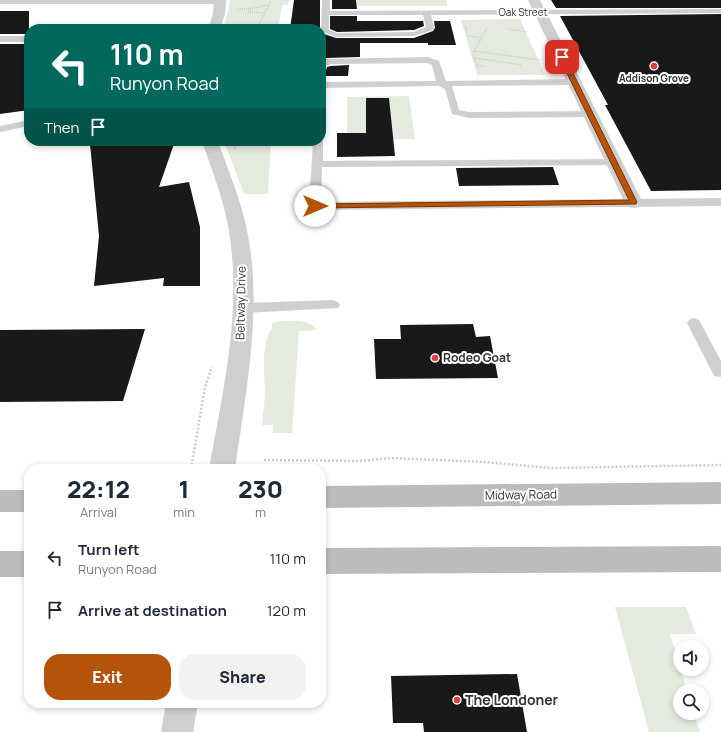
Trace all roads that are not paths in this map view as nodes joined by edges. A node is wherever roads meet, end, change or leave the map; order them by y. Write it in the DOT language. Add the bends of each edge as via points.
graph roads {
  1 [pos="220,0"];
  2 [pos="326,0"];
  3 [pos="0,1"];
  4 [pos="711,5"];
  5 [pos="537,6"];
  6 [pos="719,11"];
  7 [pos="325,13"];
  8 [pos="427,13"];
  9 [pos="216,24"];
  10 [pos="325,24"];
  11 [pos="326,31"];
  12 [pos="0,39"];
  13 [pos="24,39"];
  14 [pos="326,63"];
  15 [pos="574,82"];
  16 [pos="442,84"];
  17 [pos="326,85"];
  18 [pos="590,114"];
  19 [pos="24,124"];
  20 [pos="0,129"];
  21 [pos="212,146"];
  22 [pos="318,146"];
  23 [pos="614,162"];
  24 [pos="317,164"];
  25 [pos="634,202"];
  26 [pos="721,202"];
  27 [pos="333,305"];
  28 [pos="243,308"];
  29 [pos="694,323"];
  30 [pos="719,372"];
  31 [pos="223,464"];
  32 [pos="721,493"];
  33 [pos="326,497"];
  34 [pos="0,501"];
  35 [pos="24,501"];
  36 [pos="721,547"];
  37 [pos="721,559"];
  38 [pos="686,560"];
  39 [pos="326,561"];
  40 [pos="0,564"];
  41 [pos="24,564"];
  42 [pos="181,708"];
  43 [pos="178,732"];
  1 -- 3 [label="street"];
  1 -- 9 [label="street"];
  2 -- 7 [label="lane"];
  4 -- 6 [label="lane"];
  5 -- 6 [label="lane, Oak Street"];
  5 -- 8 [label="lane, Oak Street"];
  5 -- 15 [label="street"];
  7 -- 8 [label="lane, Oak Street"];
  7 -- 10 [label="lane"];
  8 -- 11 [label="lane" via="430,28 414,34 336,35"];
  12 -- 13 [label="lane"];
  14 -- 16 [label="lane" via="428,60 436,63"];
  15 -- 16 [label="lane"];
  15 -- 18 [label="street"];
  16 -- 17 [label="lane"];
  16 -- 18 [label="lane" via="449,88 455,112 469,115"];
  18 -- 23 [label="street"];
  19 -- 20 [label="lane"];
  21 -- 28 [label="street, Beltway Drive" via="232,204 238,231"];
  22 -- 24 [label="lane"];
  23 -- 24 [label="lane"];
  23 -- 25 [label="street"];
  24 -- 25 [label="lane" via="315,206"];
  25 -- 26 [label="lane"];
  27 -- 28 [label="lane"];
  28 -- 31 [label="street, Beltway Drive" via="237,378"];
  29 -- 30 [label="lane"];
  32 -- 33 [label="main road, Midway Road"];
  34 -- 35 [label="main road"];
  36 -- 38 [label="main road"];
  37 -- 38 [label="main road"];
  38 -- 39 [label="main road"];
  40 -- 41 [label="main road"];
  42 -- 43 [label="street"];
}
